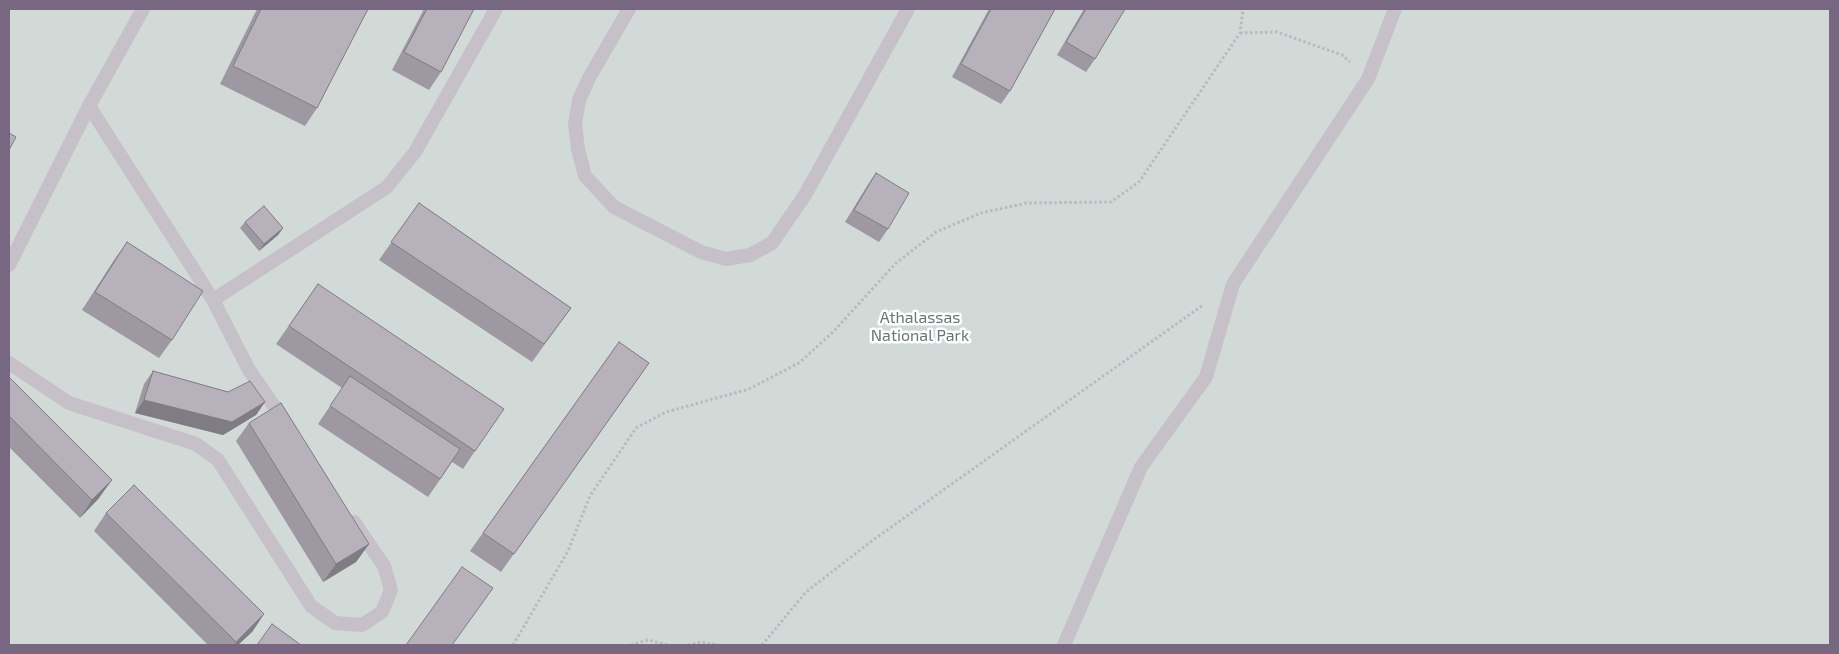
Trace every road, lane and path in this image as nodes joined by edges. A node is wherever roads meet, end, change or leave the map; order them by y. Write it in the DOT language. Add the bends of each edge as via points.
graph roads {
  1 [pos="143,9"];
  2 [pos="496,9"];
  3 [pos="629,9"];
  4 [pos="908,9"];
  5 [pos="1243,9"];
  6 [pos="1395,9"];
  7 [pos="1240,33"];
  8 [pos="1368,79"];
  9 [pos="89,106"];
  10 [pos="9,265"];
  11 [pos="1233,284"];
  12 [pos="213,300"];
  13 [pos="9,362"];
  14 [pos="294,435"];
  15 [pos="345,508"];
  16 [pos="513,645"];
  17 [pos="631,645"];
  18 [pos="668,645"];
  19 [pos="688,645"];
  20 [pos="718,645"];
  21 [pos="762,645"];
  22 [pos="1064,645"];
  1 -- 9 [label="lane"];
  2 -- 12 [label="lane" via="415,152 387,188"];
  3 -- 4 [label="lane" via="579,100 575,124 585,176 614,207 701,252 726,259 750,255 772,243 805,195"];
  5 -- 7 [label="path"];
  6 -- 8 [label="lane"];
  7 -- 8 [label="path" via="1278,32 1307,42 1342,55"];
  7 -- 16 [label="path" via="1139,182 1111,202 1027,203 981,213 936,232 895,264 833,332 799,363 749,389 666,412 636,428 590,496 568,551"];
  8 -- 11 [label="lane"];
  9 -- 10 [label="lane"];
  9 -- 12 [label="lane"];
  11 -- 21 [label="path" via="806,592"];
  11 -- 22 [label="lane" via="1206,377 1141,467"];
  12 -- 14 [label="lane" via="249,370"];
  13 -- 15 [label="lane" via="69,403 196,444 218,460 312,606 335,623 362,625 382,612 391,590 384,566"];
  17 -- 18 [label="path" via="648,640"];
  19 -- 20 [label="path" via="702,642"];
}
